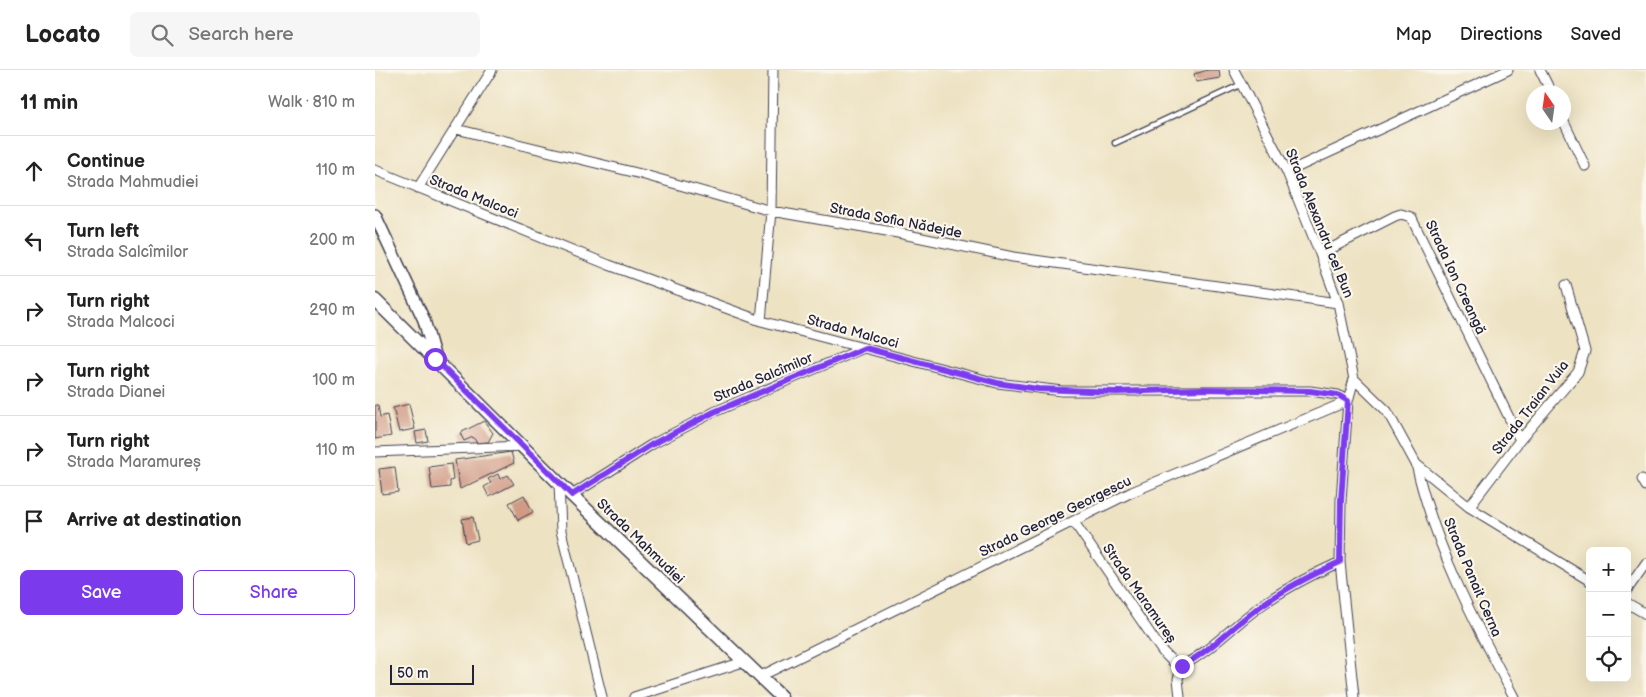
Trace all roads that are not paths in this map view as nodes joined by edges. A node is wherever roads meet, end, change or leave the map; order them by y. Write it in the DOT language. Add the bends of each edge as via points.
graph roads {
  1 [pos="492,70"];
  2 [pos="773,70"];
  3 [pos="1234,70"];
  4 [pos="1508,70"];
  5 [pos="1540,70"];
  6 [pos="1242,84"];
  7 [pos="1548,85"];
  8 [pos="456,129"];
  9 [pos="1568,130"];
  10 [pos="1115,143"];
  11 [pos="1585,166"];
  12 [pos="375,170"];
  13 [pos="1287,172"];
  14 [pos="418,188"];
  15 [pos="771,210"];
  16 [pos="375,214"];
  17 [pos="1319,254"];
  18 [pos="1567,286"];
  19 [pos="375,300"];
  20 [pos="1338,303"];
  21 [pos="761,321"];
  22 [pos="865,348"];
  23 [pos="435,359"];
  24 [pos="1354,379"];
  25 [pos="1348,401"];
  26 [pos="1520,440"];
  27 [pos="524,446"];
  28 [pos="375,452"];
  29 [pos="1416,464"];
  30 [pos="559,483"];
  31 [pos="572,495"];
  32 [pos="1469,507"];
  33 [pos="1074,522"];
  34 [pos="1340,562"];
  35 [pos="1646,563"];
  36 [pos="1586,580"];
  37 [pos="1631,584"];
  38 [pos="1631,605"];
  39 [pos="1646,614"];
  40 [pos="743,662"];
  41 [pos="1182,666"];
  42 [pos="759,677"];
  43 [pos="602,697"];
  44 [pos="634,697"];
  45 [pos="781,697"];
  46 [pos="1180,697"];
  47 [pos="1354,697"];
  48 [pos="1514,697"];
  1 -- 8 [label="street"];
  2 -- 15 [label="street"];
  3 -- 6 [label="street, Strada Alexandru cel Bun"];
  4 -- 13 [label="street"];
  5 -- 7 [label="street"];
  6 -- 10 [label="lane"];
  6 -- 13 [label="street, Strada Alexandru cel Bun"];
  8 -- 14 [label="street"];
  8 -- 15 [label="street, Strada Sofia Nădejde"];
  9 -- 11 [label="street"];
  12 -- 14 [label="street, Strada Malcoci"];
  13 -- 17 [label="street, Strada Alexandru cel Bun"];
  14 -- 21 [label="street, Strada Malcoci" via="609,265"];
  15 -- 20 [label="street, Strada Sofia Nădejde" via="1013,257"];
  15 -- 21 [label="street"];
  16 -- 23 [label="street" via="424,320"];
  17 -- 20 [label="street, Strada Alexandru cel Bun"];
  17 -- 26 [label="street, Strada Ion Creangă" via="1395,216 1411,217"];
  18 -- 26 [label="street, Strada Traian Vuia" via="1585,351 1579,372"];
  19 -- 23 [label="main road, Strada Mahmudiei"];
  20 -- 24 [label="street, Strada Alexandru cel Bun"];
  21 -- 22 [label="street, Strada Malcoci"];
  22 -- 25 [label="street, Strada Malcoci" via="997,383 1038,389 1310,391 1338,395"];
  22 -- 31 [label="street, Strada Salcîmilor" via="714,412 651,445"];
  23 -- 27 [label="main road, Strada Mahmudiei"];
  24 -- 25 [label="street"];
  24 -- 29 [label="street" via="1387,411"];
  25 -- 33 [label="street, Strada George Georgescu" via="1132,492"];
  25 -- 34 [label="street"];
  26 -- 32 [label="street, Strada Traian Vuia"];
  27 -- 28 [label="street"];
  27 -- 30 [label="main road, Strada Mahmudiei"];
  29 -- 32 [label="street"];
  29 -- 48 [label="street, Strada Panait Cerna" via="1446,556"];
  30 -- 31 [label="main road, Strada Mahmudiei"];
  30 -- 43 [label="street" via="561,531"];
  31 -- 40 [label="main road, Strada Mahmudiei"];
  32 -- 36 [label="street"];
  33 -- 41 [label="street, Strada Maramureș" via="1162,650"];
  33 -- 42 [label="street, Strada George Georgescu"];
  34 -- 41 [label="street" via="1310,576 1251,613 1203,654"];
  34 -- 47 [label="street"];
  35 -- 37 [label="street"];
  38 -- 39 [label="street"];
  40 -- 42 [label="main road, Strada Mahmudiei"];
  40 -- 44 [label="street"];
  41 -- 46 [label="street" via="1178,679"];
  42 -- 45 [label="main road, Strada Mahmudiei"];
}
